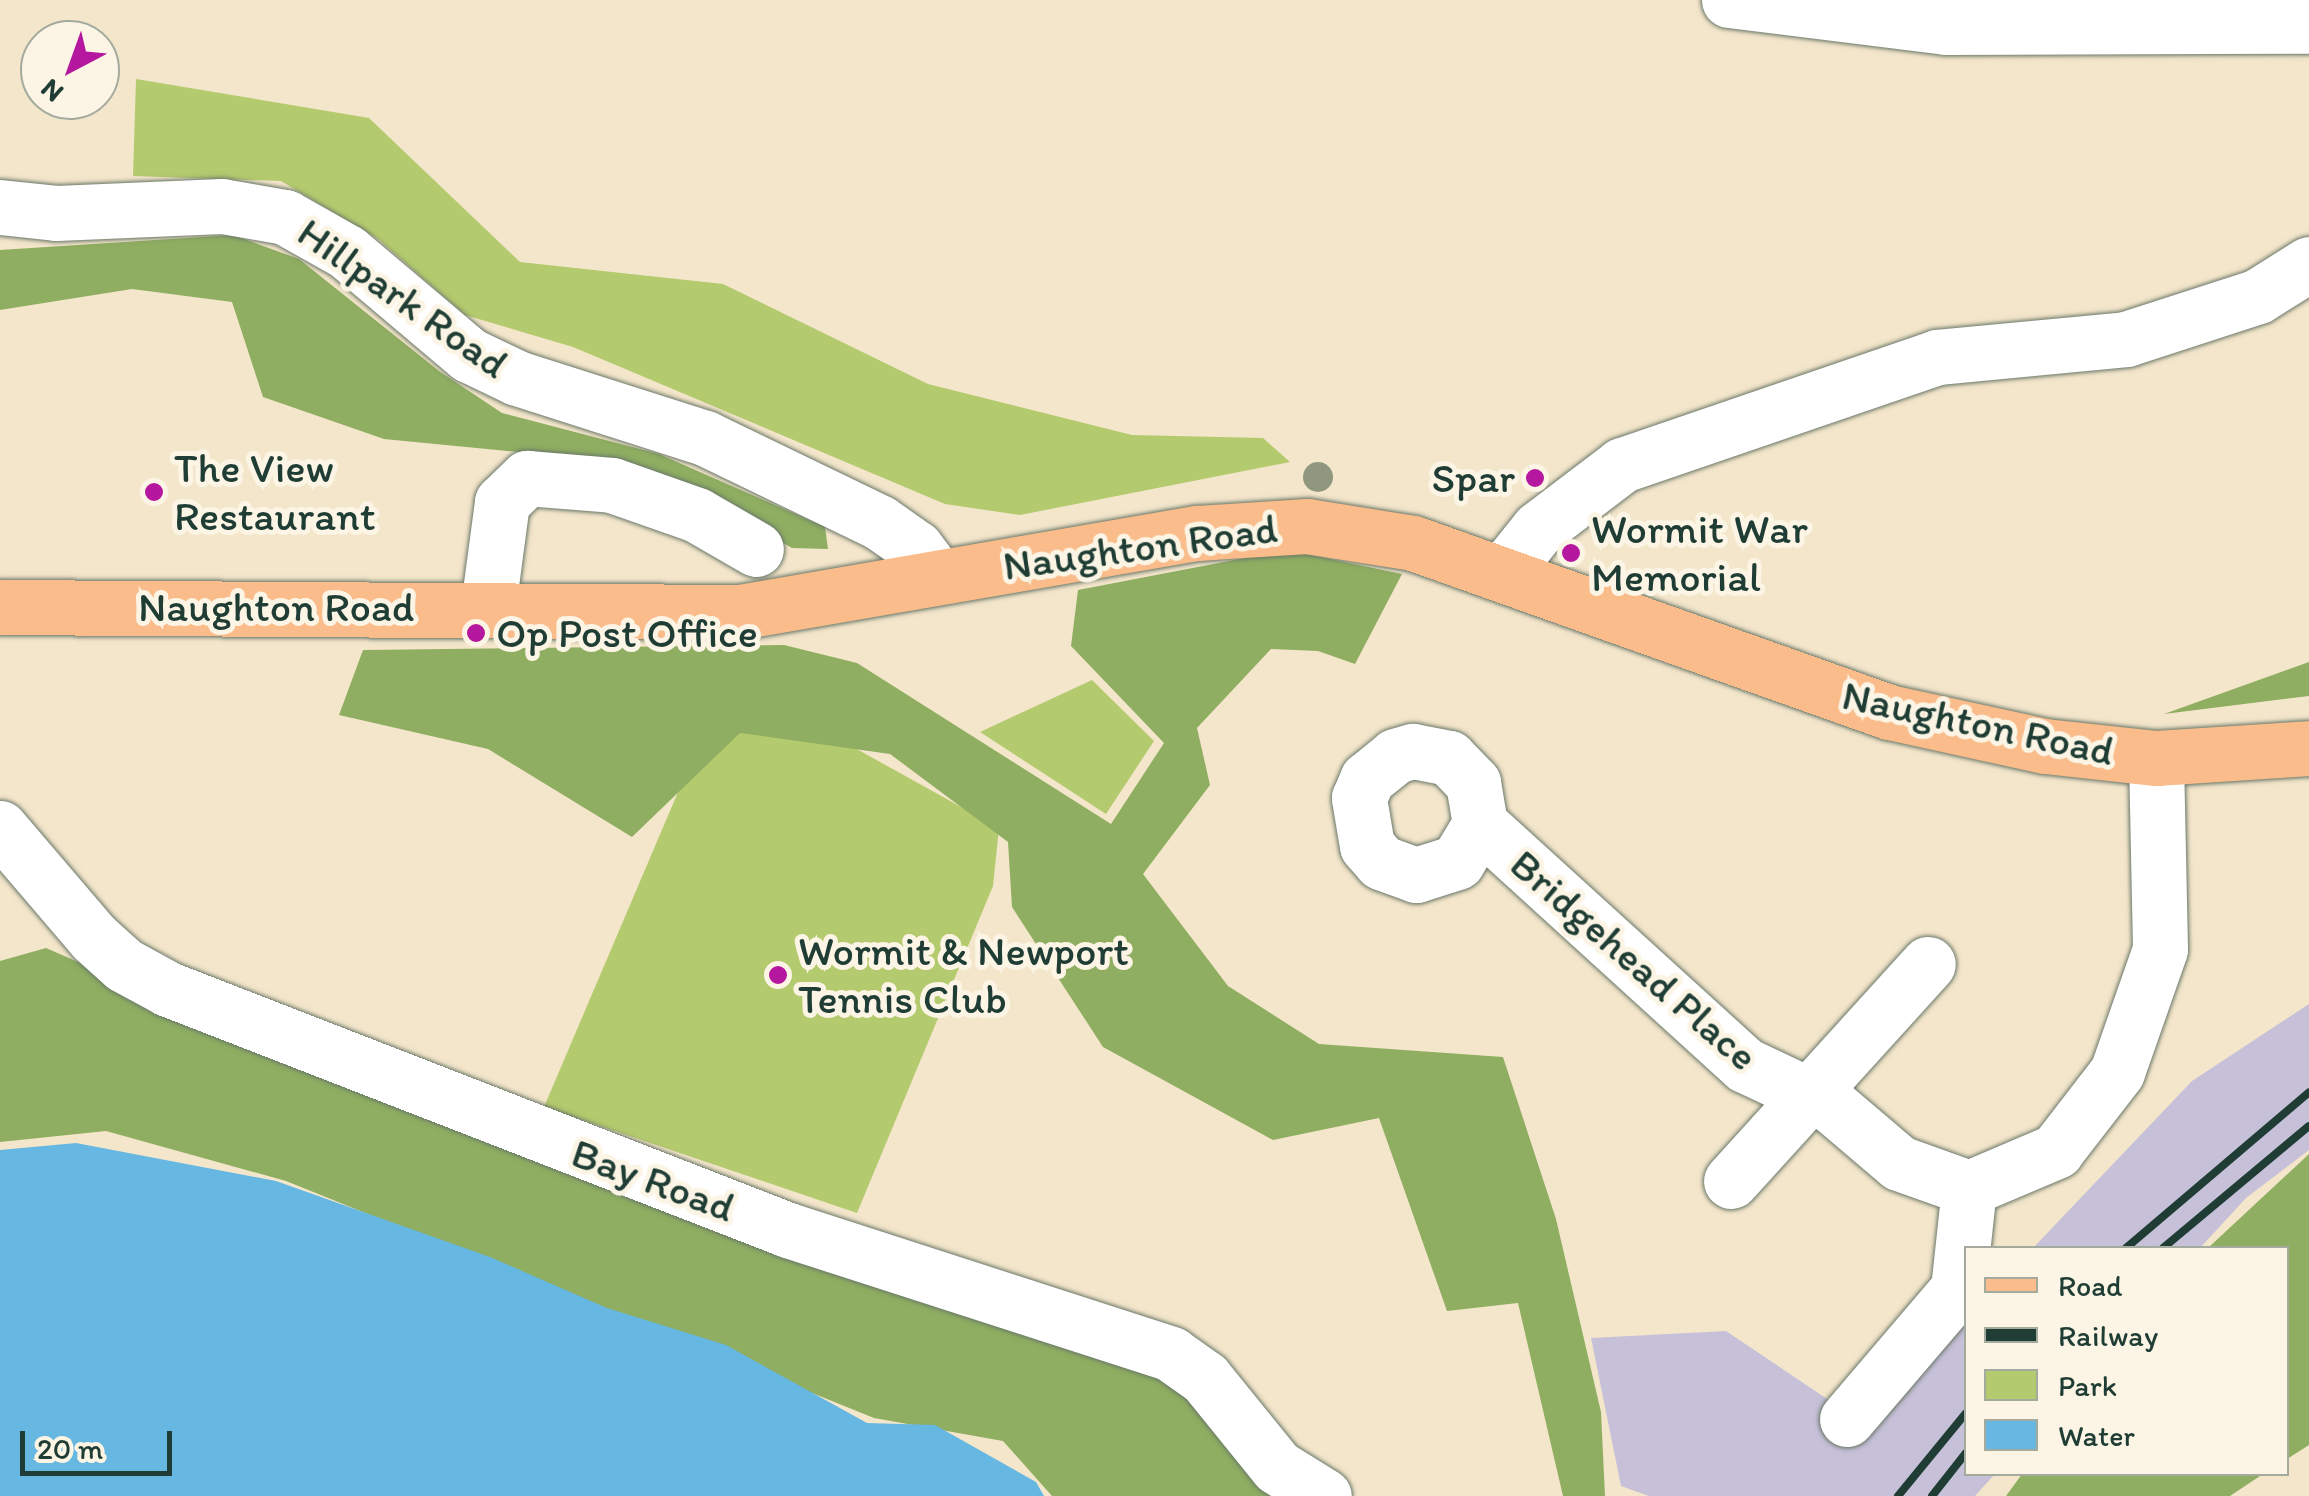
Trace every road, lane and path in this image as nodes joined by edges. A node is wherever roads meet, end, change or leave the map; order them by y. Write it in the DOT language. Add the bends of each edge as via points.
graph roads {
  1 [pos="1729,0"];
  2 [pos="2309,26"];
  3 [pos="0,207"];
  4 [pos="2309,264"];
  5 [pos="756,548"];
  6 [pos="1502,574"];
  7 [pos="937,576"];
  8 [pos="0,607"];
  9 [pos="488,607"];
  10 [pos="2309,748"];
  11 [pos="2156,758"];
  12 [pos="1480,824"];
  13 [pos="0,828"];
  14 [pos="1928,964"];
  15 [pos="1808,1096"];
  16 [pos="1732,1181"];
  17 [pos="1970,1188"];
  18 [pos="1847,1419"];
  19 [pos="1324,1496"];
  1 -- 2 [label="street" via="1946,27"];
  3 -- 7 [label="street, Hillpark Road" via="56,213 222,206 285,217 348,252 469,355 517,378 705,438 880,522 916,548"];
  4 -- 6 [label="street" via="2258,296 2126,339 1937,357 1622,465 1538,530"];
  5 -- 9 [label="street" via="697,515 612,485 527,478 502,502"];
  6 -- 7 [label="main road, Naughton Road" via="1414,543 1307,526 1198,533"];
  6 -- 11 [label="main road, Naughton Road" via="1889,712 2045,746"];
  7 -- 9 [label="main road, Naughton Road" via="739,612"];
  8 -- 9 [label="main road, Naughton Road"];
  10 -- 11 [label="main road, Naughton Road"];
  11 -- 17 [label="street" via="2160,950 2117,1072 2056,1150"];
  12 -- 15 [label="street, Bridgehead Place" via="1745,1065"];
  13 -- 19 [label="street, Bay Road" via="94,938 124,966 168,989 788,1230 1171,1354 1205,1378 1278,1467"];
  14 -- 15 [label="street"];
  15 -- 16 [label="street"];
  15 -- 17 [label="street, Bridgehead Place" via="1832,1106 1899,1164"];
  17 -- 18 [label="street" via="1958,1289"];
}
